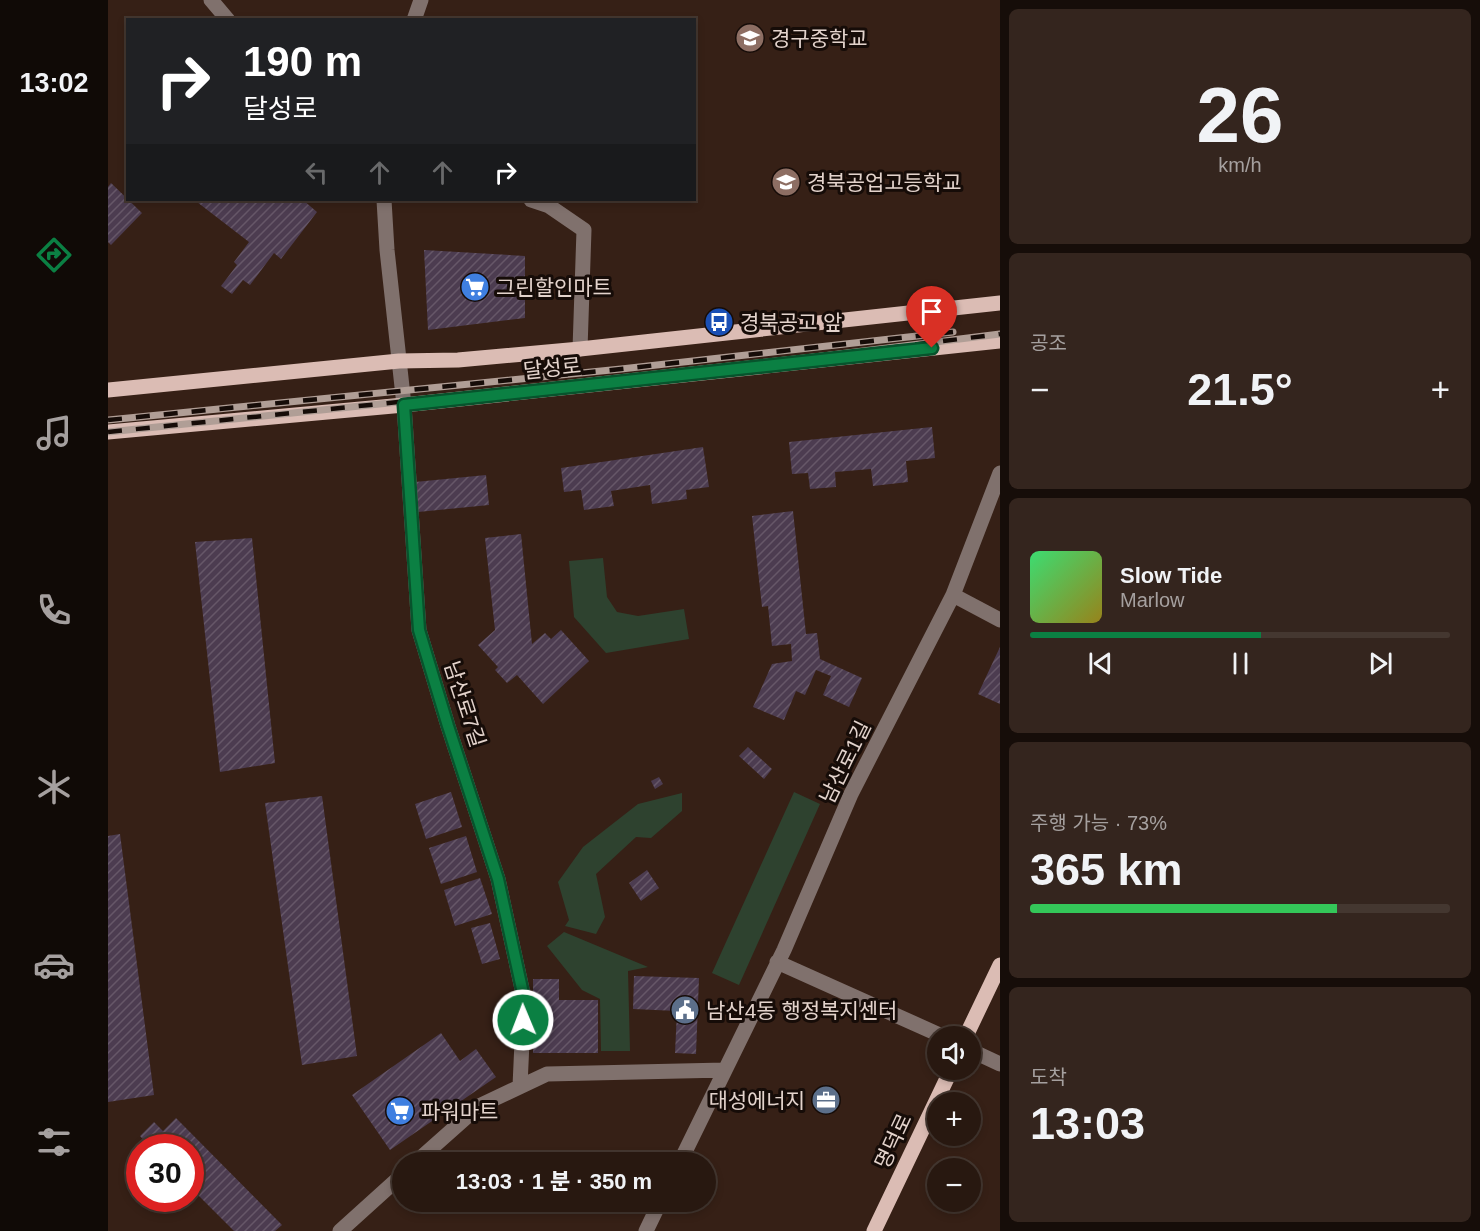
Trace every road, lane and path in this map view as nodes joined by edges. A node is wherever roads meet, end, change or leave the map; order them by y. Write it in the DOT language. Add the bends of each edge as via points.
graph roads {
  1 [pos="211,0"];
  2 [pos="421,0"];
  3 [pos="226,18"];
  4 [pos="415,18"];
  5 [pos="384,201"];
  6 [pos="534,201"];
  7 [pos="1000,303"];
  8 [pos="1000,341"];
  9 [pos="580,349"];
  10 [pos="399,361"];
  11 [pos="108,390"];
  12 [pos="404,405"];
  13 [pos="108,432"];
  14 [pos="1000,473"];
  15 [pos="953,595"];
  16 [pos="1000,620"];
  17 [pos="777,962"];
  18 [pos="1000,965"];
  19 [pos="971,1026"];
  20 [pos="927,1029"];
  21 [pos="981,1055"];
  22 [pos="1000,1064"];
  23 [pos="725,1070"];
  24 [pos="946,1080"];
  25 [pos="520,1086"];
  26 [pos="427,1152"];
  27 [pos="685,1152"];
  28 [pos="392,1184"];
  29 [pos="655,1212"];
  30 [pos="340,1231"];
  31 [pos="646,1231"];
  32 [pos="874,1231"];
  1 -- 3 [label="street"];
  2 -- 4 [label="street"];
  5 -- 10 [label="street, 남산로7길"];
  6 -- 9 [label="street" via="549,206 584,230"];
  7 -- 9 [label="main road"];
  8 -- 12 [label="main road, 달성로"];
  9 -- 10 [label="main road"];
  10 -- 11 [label="main road"];
  10 -- 12 [label="street, 남산로7길"];
  12 -- 13 [label="main road, 달성로"];
  12 -- 25 [label="street, 남산로7길" via="419,630 498,879 524,998"];
  14 -- 15 [label="street, 남산로1길"];
  15 -- 16 [label="street"];
  15 -- 17 [label="street, 남산로1길" via="851,794"];
  17 -- 20 [label="street"];
  17 -- 23 [label="street, 남산로1길"];
  18 -- 19 [label="main road"];
  21 -- 22 [label="street"];
  23 -- 25 [label="street" via="547,1074"];
  23 -- 27 [label="street, 남산로1길"];
  24 -- 32 [label="main road, 명덕로"];
  25 -- 26 [label="street" via="479,1106"];
  28 -- 30 [label="street"];
  29 -- 31 [label="street"];
}
